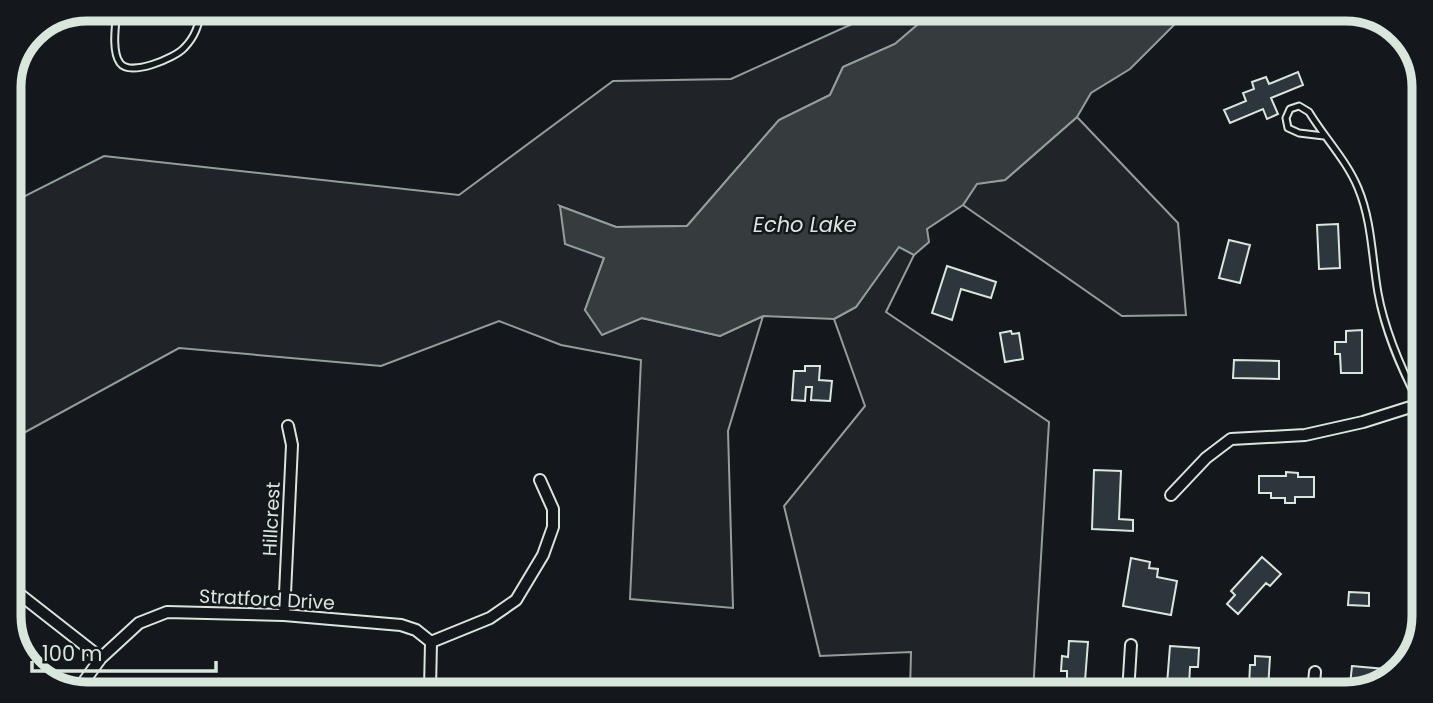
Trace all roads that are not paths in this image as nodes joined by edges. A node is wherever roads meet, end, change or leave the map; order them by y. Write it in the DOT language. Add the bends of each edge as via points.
graph roads {
  1 [pos="117,21"];
  2 [pos="200,21"];
  3 [pos="1324,136"];
  4 [pos="1412,390"];
  5 [pos="1412,406"];
  6 [pos="288,426"];
  7 [pos="540,480"];
  8 [pos="1171,495"];
  9 [pos="21,595"];
  10 [pos="284,615"];
  11 [pos="431,642"];
  12 [pos="1131,645"];
  13 [pos="101,658"];
  14 [pos="1314,672"];
  15 [pos="84,682"];
  16 [pos="430,682"];
  17 [pos="1129,682"];
  18 [pos="1314,682"];
  1 -- 2 [label="lane" via="118,62 129,68 178,55"];
  3 -- 3 [label="lane" via="1309,112 1299,106 1290,109 1288,128"];
  3 -- 4 [label="lane" via="1358,188 1388,334"];
  5 -- 8 [label="street" via="1305,435 1231,439"];
  6 -- 10 [label="street, Hillcrest" via="292,445"];
  7 -- 11 [label="street" via="554,509 554,527 516,600 490,618"];
  9 -- 13 [label="street"];
  10 -- 11 [label="street, Stratford Drive" via="401,625"];
  10 -- 13 [label="street, Stratford Drive" via="167,612 139,623"];
  11 -- 16 [label="street"];
  12 -- 17 [label="street"];
  13 -- 15 [label="street, Stratford Drive"];
  14 -- 18 [label="street"];
}
